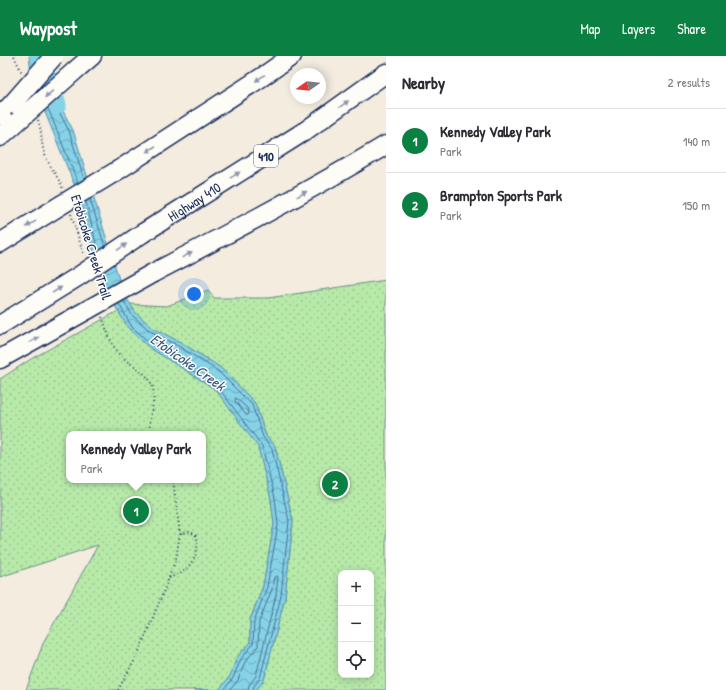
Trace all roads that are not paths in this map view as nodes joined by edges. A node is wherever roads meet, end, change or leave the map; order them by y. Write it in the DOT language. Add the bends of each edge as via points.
graph roads {
  1 [pos="54,56"];
  2 [pos="92,56"];
  3 [pos="292,56"];
  4 [pos="386,73"];
  5 [pos="6,110"];
  6 [pos="0,137"];
  7 [pos="386,145"];
  8 [pos="0,243"];
  9 [pos="0,326"];
  10 [pos="0,359"];
  1 -- 5 [label="highway, bridge"];
  2 -- 6 [label="highway, one-way, bridge"];
  3 -- 8 [label="highway, one-way, bridge" via="120,169"];
  9 -- 4 [label="highway, Highway 410 / 410, one-way, bridge" via="82,269 305,131"];
  10 -- 7 [label="highway, one-way, bridge" via="95,310 153,273 256,219"];
}
